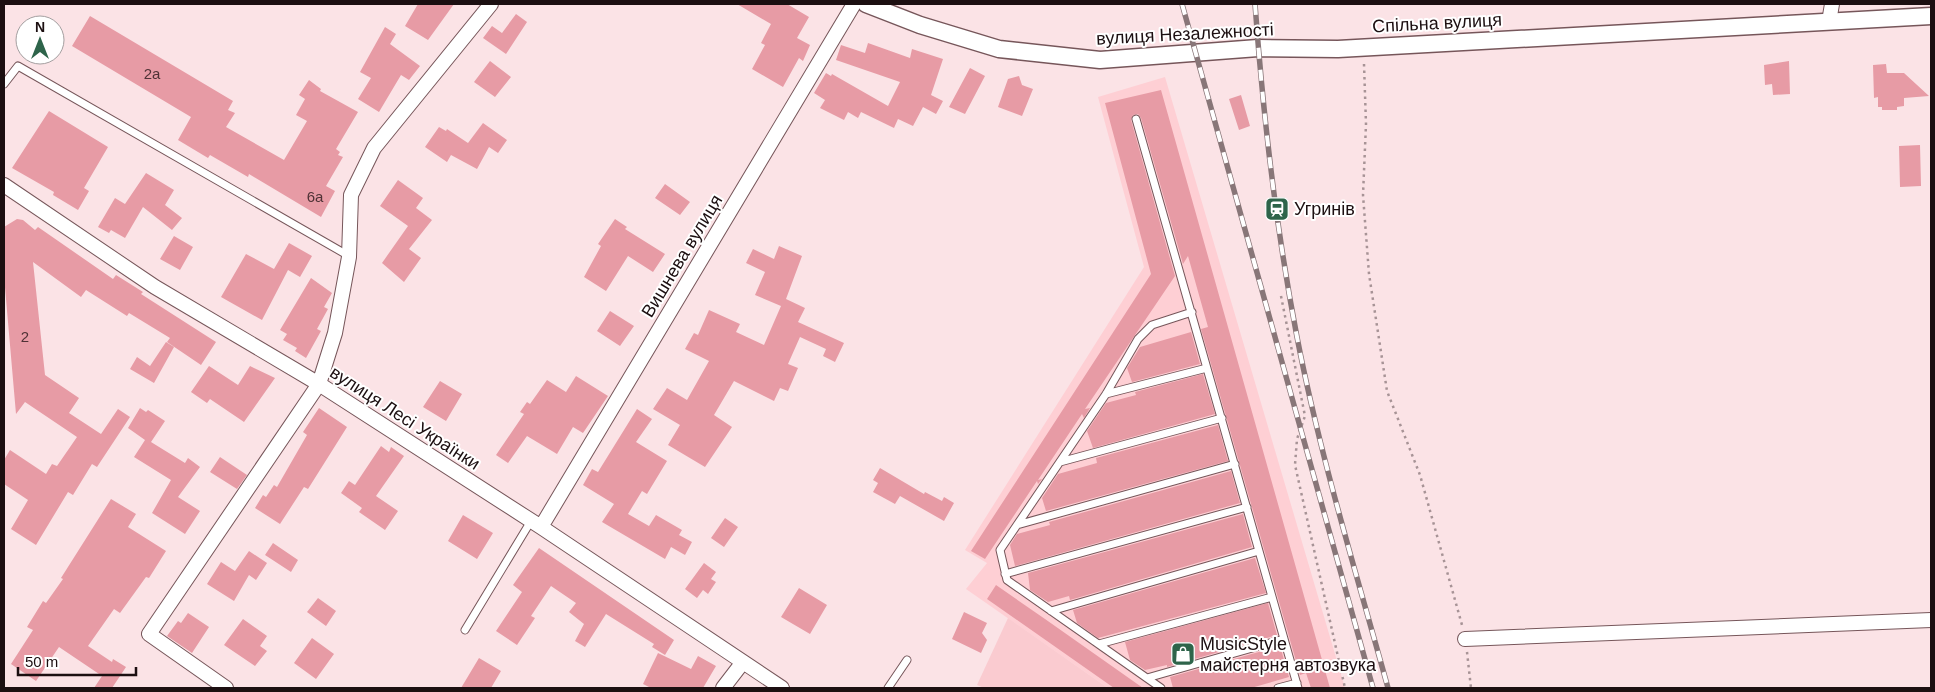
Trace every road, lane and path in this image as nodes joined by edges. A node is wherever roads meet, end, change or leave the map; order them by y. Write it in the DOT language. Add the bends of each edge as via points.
graph roads {
  1 [pos="491,4"];
  2 [pos="854,4"];
  3 [pos="866,4"];
  4 [pos="1832,4"];
  5 [pos="1931,16"];
  6 [pos="1829,22"];
  7 [pos="1364,47"];
  8 [pos="4,84"];
  9 [pos="1136,119"];
  10 [pos="4,185"];
  11 [pos="349,257"];
  12 [pos="1281,296"];
  13 [pos="1192,312"];
  14 [pos="1208,368"];
  15 [pos="320,384"];
  16 [pos="1106,394"];
  17 [pos="1222,418"];
  18 [pos="1060,462"];
  19 [pos="1234,464"];
  20 [pos="1247,507"];
  21 [pos="536,524"];
  22 [pos="1017,525"];
  23 [pos="1259,551"];
  24 [pos="1005,574"];
  25 [pos="1272,597"];
  26 [pos="1051,612"];
  27 [pos="1931,620"];
  28 [pos="465,630"];
  29 [pos="1284,638"];
  30 [pos="1465,638"];
  31 [pos="1099,644"];
  32 [pos="907,660"];
  33 [pos="743,662"];
  34 [pos="1147,678"];
  35 [pos="1297,686"];
  36 [pos="226,688"];
  37 [pos="723,688"];
  38 [pos="782,688"];
  39 [pos="888,688"];
  40 [pos="1161,688"];
  41 [pos="1278,688"];
  42 [pos="1345,688"];
  43 [pos="1471,688"];
  1 -- 11 [label="street" via="374,148 351,195"];
  2 -- 21 [label="street, Вишнева вулиця"];
  3 -- 7 [label="street, вулиця Незалежності" via="920,25 1000,49 1100,60 1258,48"];
  4 -- 6 [label="street"];
  5 -- 6 [label="street, Спільна вулиця"];
  6 -- 7 [label="street, Спільна вулиця"];
  7 -- 30 [label="path" via="1366,124 1363,195 1369,274 1387,391 1420,475"];
  8 -- 11 [label="lane" via="18,66"];
  9 -- 13 [label="lane"];
  10 -- 15 [label="street, вулиця Лесі Українки" via="155,286"];
  11 -- 15 [label="street" via="335,333"];
  12 -- 42 [label="path" via="1305,416 1297,439 1295,465"];
  13 -- 14 [label="lane"];
  13 -- 16 [label="lane" via="1152,325 1138,339"];
  14 -- 16 [label="lane"];
  14 -- 17 [label="lane"];
  15 -- 21 [label="street, вулиця Лесі Українки"];
  15 -- 36 [label="street" via="149,634"];
  16 -- 18 [label="lane"];
  17 -- 18 [label="lane"];
  17 -- 19 [label="lane"];
  18 -- 22 [label="lane"];
  19 -- 20 [label="lane"];
  19 -- 22 [label="lane"];
  20 -- 23 [label="lane"];
  20 -- 24 [label="lane"];
  21 -- 28 [label="lane"];
  21 -- 33 [label="street, вулиця Лесі Українки"];
  22 -- 24 [label="lane" via="1000,550"];
  23 -- 25 [label="lane"];
  23 -- 26 [label="lane"];
  24 -- 26 [label="lane" via="1006,580"];
  25 -- 29 [label="lane"];
  25 -- 31 [label="lane"];
  26 -- 31 [label="lane"];
  27 -- 30 [label="street"];
  29 -- 34 [label="lane"];
  29 -- 35 [label="lane"];
  30 -- 43 [label="path"];
  31 -- 34 [label="lane"];
  32 -- 39 [label="lane"];
  33 -- 37 [label="street"];
  33 -- 38 [label="street, вулиця Лесі Українки"];
  34 -- 40 [label="lane"];
  35 -- 41 [label="lane"];
}
